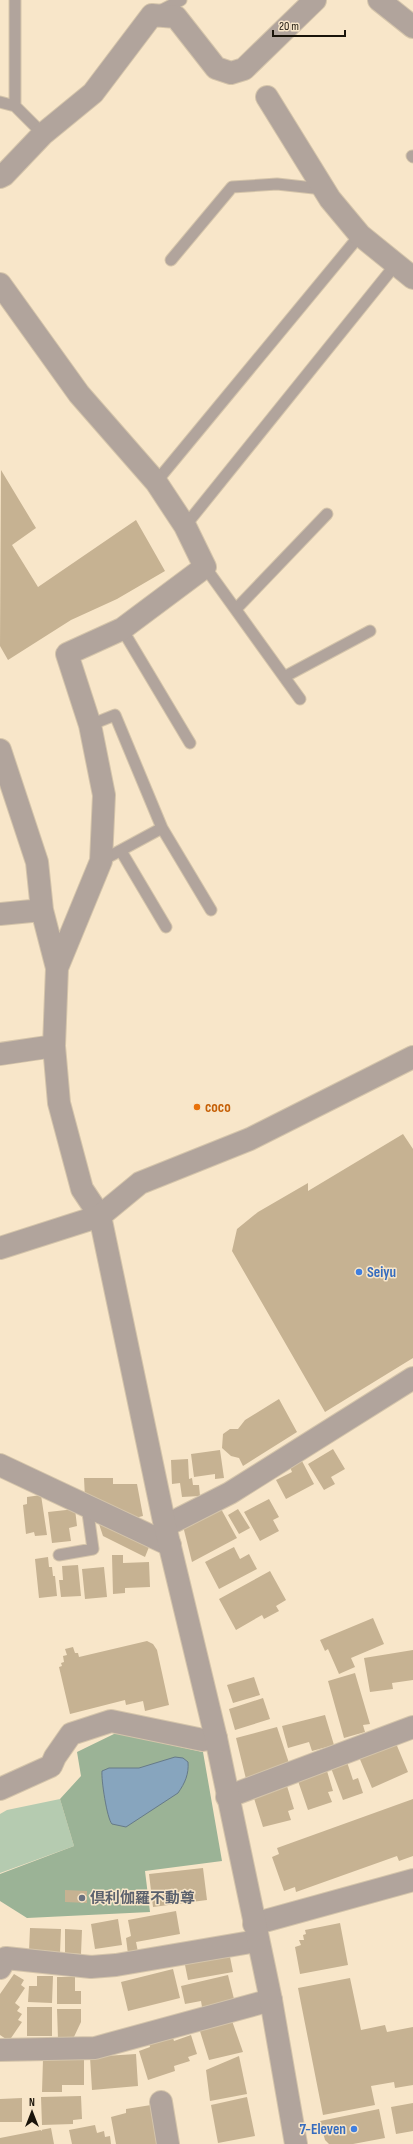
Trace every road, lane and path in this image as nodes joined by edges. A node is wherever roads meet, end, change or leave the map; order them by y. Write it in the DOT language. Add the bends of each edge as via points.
graph roads {
  1 [pos="15,0"];
  2 [pos="180,0"];
  3 [pos="315,0"];
  4 [pos="379,0"];
  5 [pos="152,15"];
  6 [pos="413,27"];
  7 [pos="267,97"];
  8 [pos="0,102"];
  9 [pos="16,106"];
  10 [pos="43,134"];
  11 [pos="0,177"];
  12 [pos="323,189"];
  13 [pos="360,235"];
  14 [pos="170,260"];
  15 [pos="396,264"];
  16 [pos="413,278"];
  17 [pos="2,290"];
  18 [pos="156,482"];
  19 [pos="326,514"];
  20 [pos="185,526"];
  21 [pos="205,567"];
  22 [pos="236,609"];
  23 [pos="122,629"];
  24 [pos="370,632"];
  25 [pos="284,678"];
  26 [pos="300,699"];
  27 [pos="90,725"];
  28 [pos="190,743"];
  29 [pos="0,750"];
  30 [pos="162,828"];
  31 [pos="121,850"];
  32 [pos="101,861"];
  33 [pos="42,910"];
  34 [pos="211,910"];
  35 [pos="0,914"];
  36 [pos="166,927"];
  37 [pos="57,968"];
  38 [pos="54,1046"];
  39 [pos="0,1054"];
  40 [pos="413,1057"];
  41 [pos="100,1216"];
  42 [pos="0,1248"];
  43 [pos="413,1378"];
  44 [pos="0,1465"];
  45 [pos="87,1506"];
  46 [pos="167,1536"];
  47 [pos="58,1555"];
  48 [pos="413,1727"];
  49 [pos="216,1738"];
  50 [pos="0,1789"];
  51 [pos="227,1798"];
  52 [pos="413,1880"];
  53 [pos="256,1933"];
  54 [pos="0,1968"];
  55 [pos="271,2000"];
  56 [pos="0,2050"];
  57 [pos="161,2102"];
  58 [pos="168,2144"];
  59 [pos="296,2144"];
  1 -- 9 [label="lane"];
  2 -- 5 [label="lane"];
  3 -- 5 [label="street" via="244,70 231,74 216,68 176,18"];
  4 -- 6 [label="street"];
  5 -- 10 [label="street" via="93,93"];
  7 -- 12 [label="street"];
  8 -- 9 [label="lane"];
  9 -- 10 [label="lane"];
  10 -- 11 [label="street"];
  12 -- 13 [label="street"];
  12 -- 14 [label="lane" via="277,184 232,187"];
  13 -- 15 [label="street"];
  13 -- 18 [label="lane"];
  15 -- 16 [label="street"];
  15 -- 20 [label="lane"];
  17 -- 18 [label="street" via="79,394"];
  18 -- 20 [label="street"];
  19 -- 22 [label="lane"];
  20 -- 21 [label="street"];
  21 -- 22 [label="lane"];
  21 -- 23 [label="street"];
  22 -- 25 [label="lane"];
  23 -- 27 [label="street" via="67,654"];
  23 -- 28 [label="lane"];
  24 -- 25 [label="lane"];
  25 -- 26 [label="lane"];
  27 -- 30 [label="lane" via="115,715"];
  27 -- 32 [label="street" via="104,795"];
  29 -- 33 [label="street" via="36,862"];
  30 -- 31 [label="lane"];
  30 -- 34 [label="lane"];
  31 -- 32 [label="lane"];
  31 -- 36 [label="lane"];
  32 -- 37 [label="street"];
  33 -- 35 [label="street"];
  33 -- 37 [label="street"];
  37 -- 38 [label="street"];
  38 -- 39 [label="street"];
  38 -- 41 [label="street" via="59,1103 80,1182"];
  40 -- 41 [label="street" via="250,1139 140,1183"];
  41 -- 42 [label="street"];
  41 -- 46 [label="street"];
  43 -- 46 [label="street" via="230,1493"];
  44 -- 45 [label="street"];
  45 -- 46 [label="street"];
  45 -- 47 [label="lane" via="93,1549"];
  46 -- 49 [label="street"];
  48 -- 51 [label="street"];
  49 -- 50 [label="street" via="203,1740 111,1721 71,1734 51,1766"];
  49 -- 51 [label="street"];
  51 -- 53 [label="street"];
  52 -- 53 [label="street"];
  53 -- 54 [label="street" via="116,1965 91,1966 6,1958"];
  53 -- 55 [label="street"];
  55 -- 56 [label="street" via="95,2048"];
  55 -- 59 [label="street"];
  57 -- 58 [label="street"];
}
